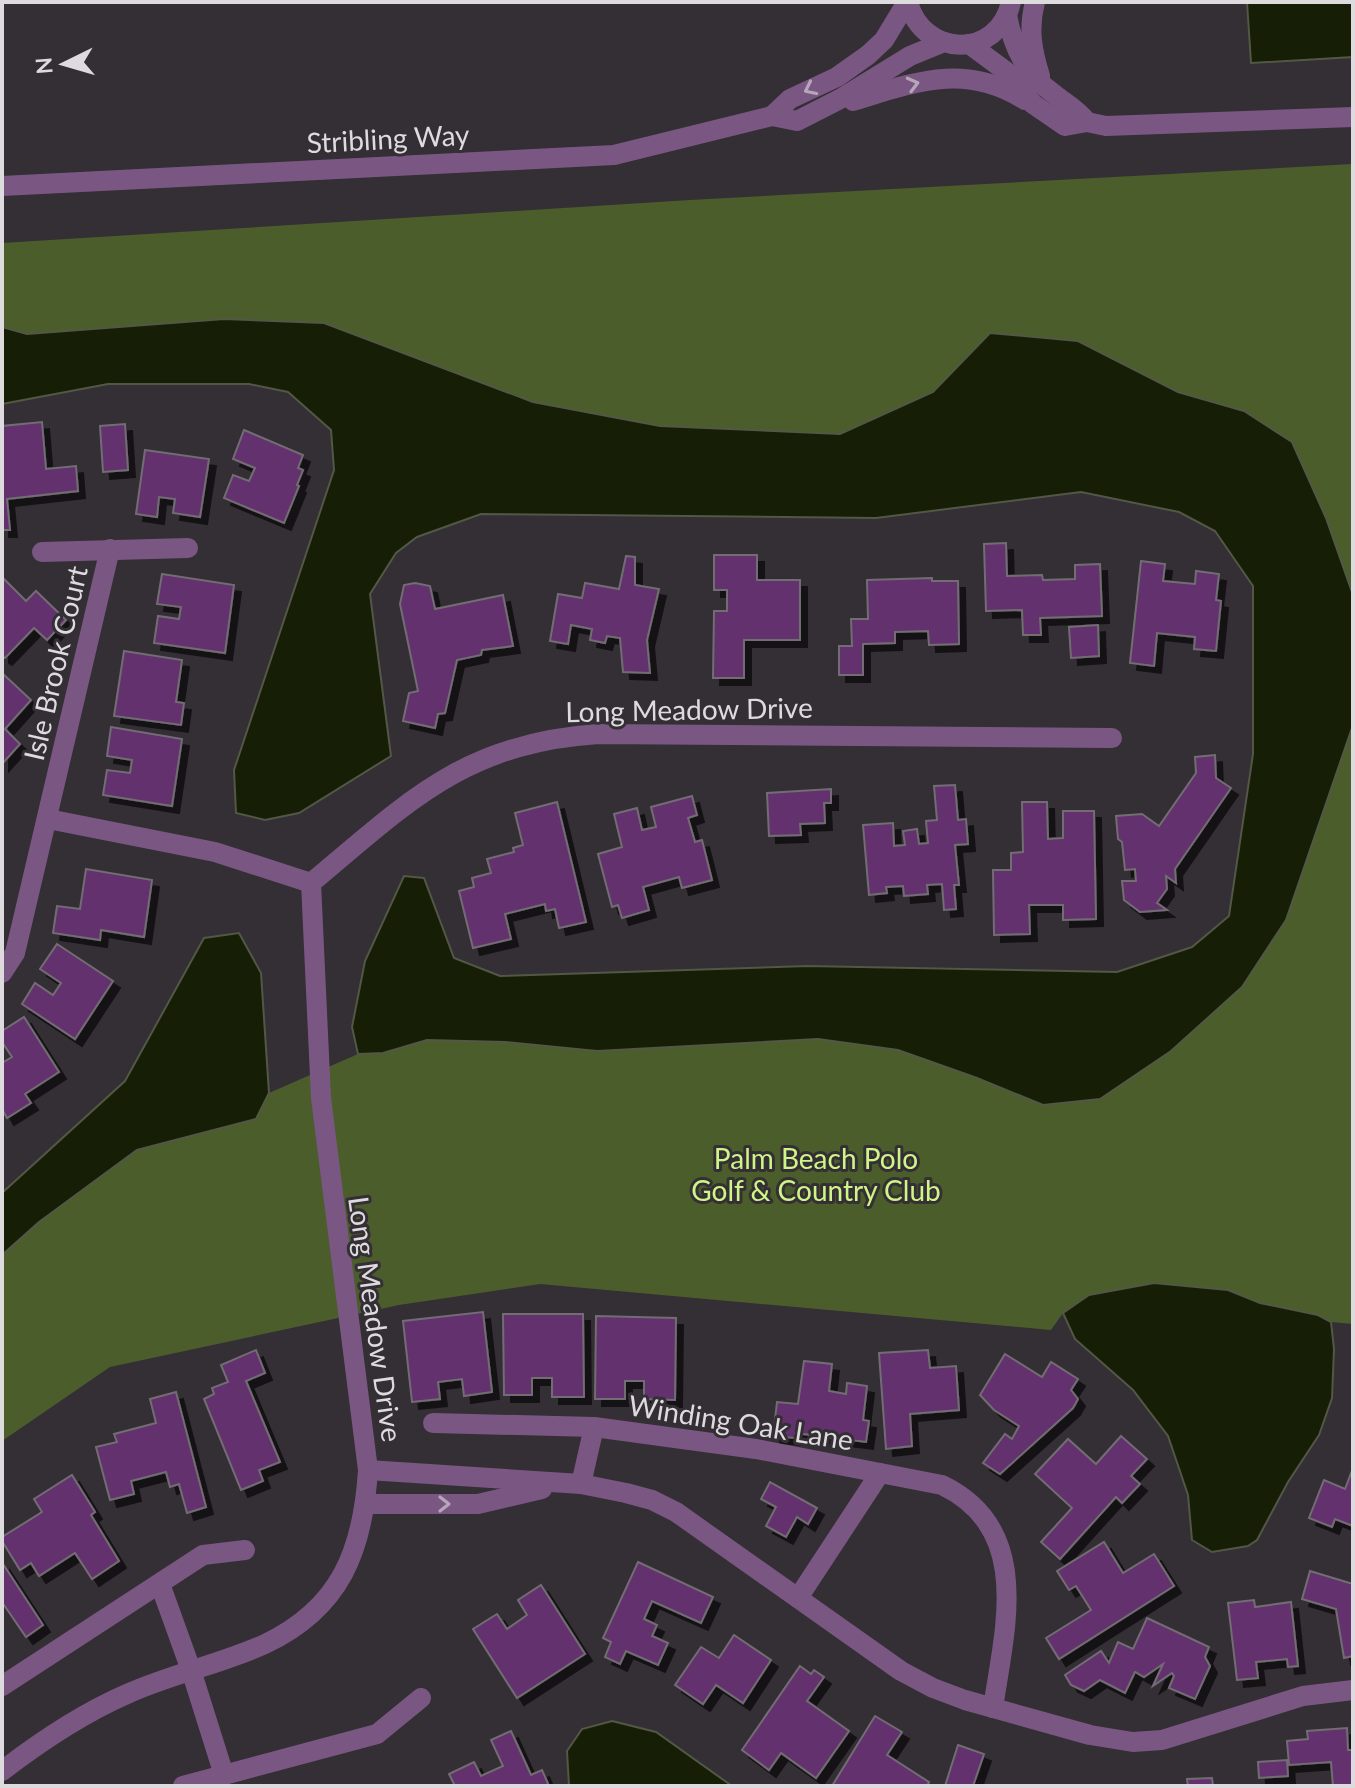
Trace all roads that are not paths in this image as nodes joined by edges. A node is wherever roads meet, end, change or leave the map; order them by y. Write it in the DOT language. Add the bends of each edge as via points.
graph roads {
  1 [pos="908,2"];
  2 [pos="1035,2"];
  3 [pos="1009,9"];
  4 [pos="944,42"];
  5 [pos="969,44"];
  6 [pos="1042,84"];
  7 [pos="1033,104"];
  8 [pos="811,114"];
  9 [pos="772,116"];
  10 [pos="1353,117"];
  11 [pos="1087,122"];
  12 [pos="2,186"];
  13 [pos="188,548"];
  14 [pos="110,549"];
  15 [pos="42,552"];
  16 [pos="1112,738"];
  17 [pos="48,819"];
  18 [pos="311,883"];
  19 [pos="2,973"];
  20 [pos="433,1423"];
  21 [pos="594,1427"];
  22 [pos="368,1470"];
  23 [pos="880,1473"];
  24 [pos="571,1484"];
  25 [pos="366,1504"];
  26 [pos="245,1550"];
  27 [pos="160,1584"];
  28 [pos="798,1598"];
  29 [pos="191,1670"];
  30 [pos="2,1686"];
  31 [pos="1353,1690"];
  32 [pos="421,1698"];
  33 [pos="993,1708"];
  34 [pos="2,1771"];
  35 [pos="224,1775"];
  36 [pos="183,1786"];
  1 -- 4 [label="street" via="926,33"];
  1 -- 9 [label="street, Stribling Way, one-way" via="868,55 790,99"];
  2 -- 6 [label="street" via="1031,50"];
  3 -- 5 [label="street" via="996,30"];
  3 -- 6 [label="street" via="1019,56"];
  4 -- 5 [label="street"];
  4 -- 8 [label="street, Stribling Way"];
  5 -- 7 [label="street" via="1011,75"];
  6 -- 11 [label="street"];
  8 -- 7 [label="street, one-way" via="939,77 997,85"];
  7 -- 11 [label="street" via="1065,126"];
  8 -- 9 [label="street, Stribling Way" via="797,121"];
  9 -- 12 [label="street, Stribling Way" via="614,155"];
  10 -- 11 [label="street" via="1106,126"];
  13 -- 14 [label="street, Isle Brook Court"];
  14 -- 15 [label="street, Isle Brook Court"];
  14 -- 17 [label="street, Isle Brook Court"];
  16 -- 18 [label="street, Long Meadow Drive" via="598,734 541,740 500,752 435,783"];
  17 -- 18 [label="street" via="215,852"];
  17 -- 19 [label="street, Isle Brook Court" via="15,953"];
  18 -- 22 [label="street, Long Meadow Drive" via="321,1098"];
  20 -- 21 [label="street, Winding Oak Lane"];
  21 -- 23 [label="street, Winding Oak Lane" via="756,1449"];
  21 -- 24 [label="street, Winding Oak Lane"];
  22 -- 24 [label="street"];
  22 -- 25 [label="street, Long Meadow Drive"];
  23 -- 28 [label="street, Winding Oak Lane"];
  23 -- 33 [label="street, Winding Oak Lane" via="954,1491 985,1517 998,1540 1006,1579"];
  25 -- 24 [label="street, one-way" via="478,1504"];
  24 -- 28 [label="street" via="626,1493 676,1512"];
  25 -- 29 [label="street, Long Meadow Drive" via="346,1570 311,1614 263,1644"];
  26 -- 27 [label="street" via="203,1555"];
  27 -- 29 [label="street"];
  27 -- 30 [label="street"];
  28 -- 33 [label="street" via="901,1671"];
  29 -- 34 [label="street, Long Meadow Drive" via="77,1718"];
  29 -- 35 [label="street"];
  31 -- 33 [label="street" via="1303,1696 1162,1740 1133,1742"];
  32 -- 35 [label="street" via="377,1734"];
  35 -- 36 [label="street"];
}
